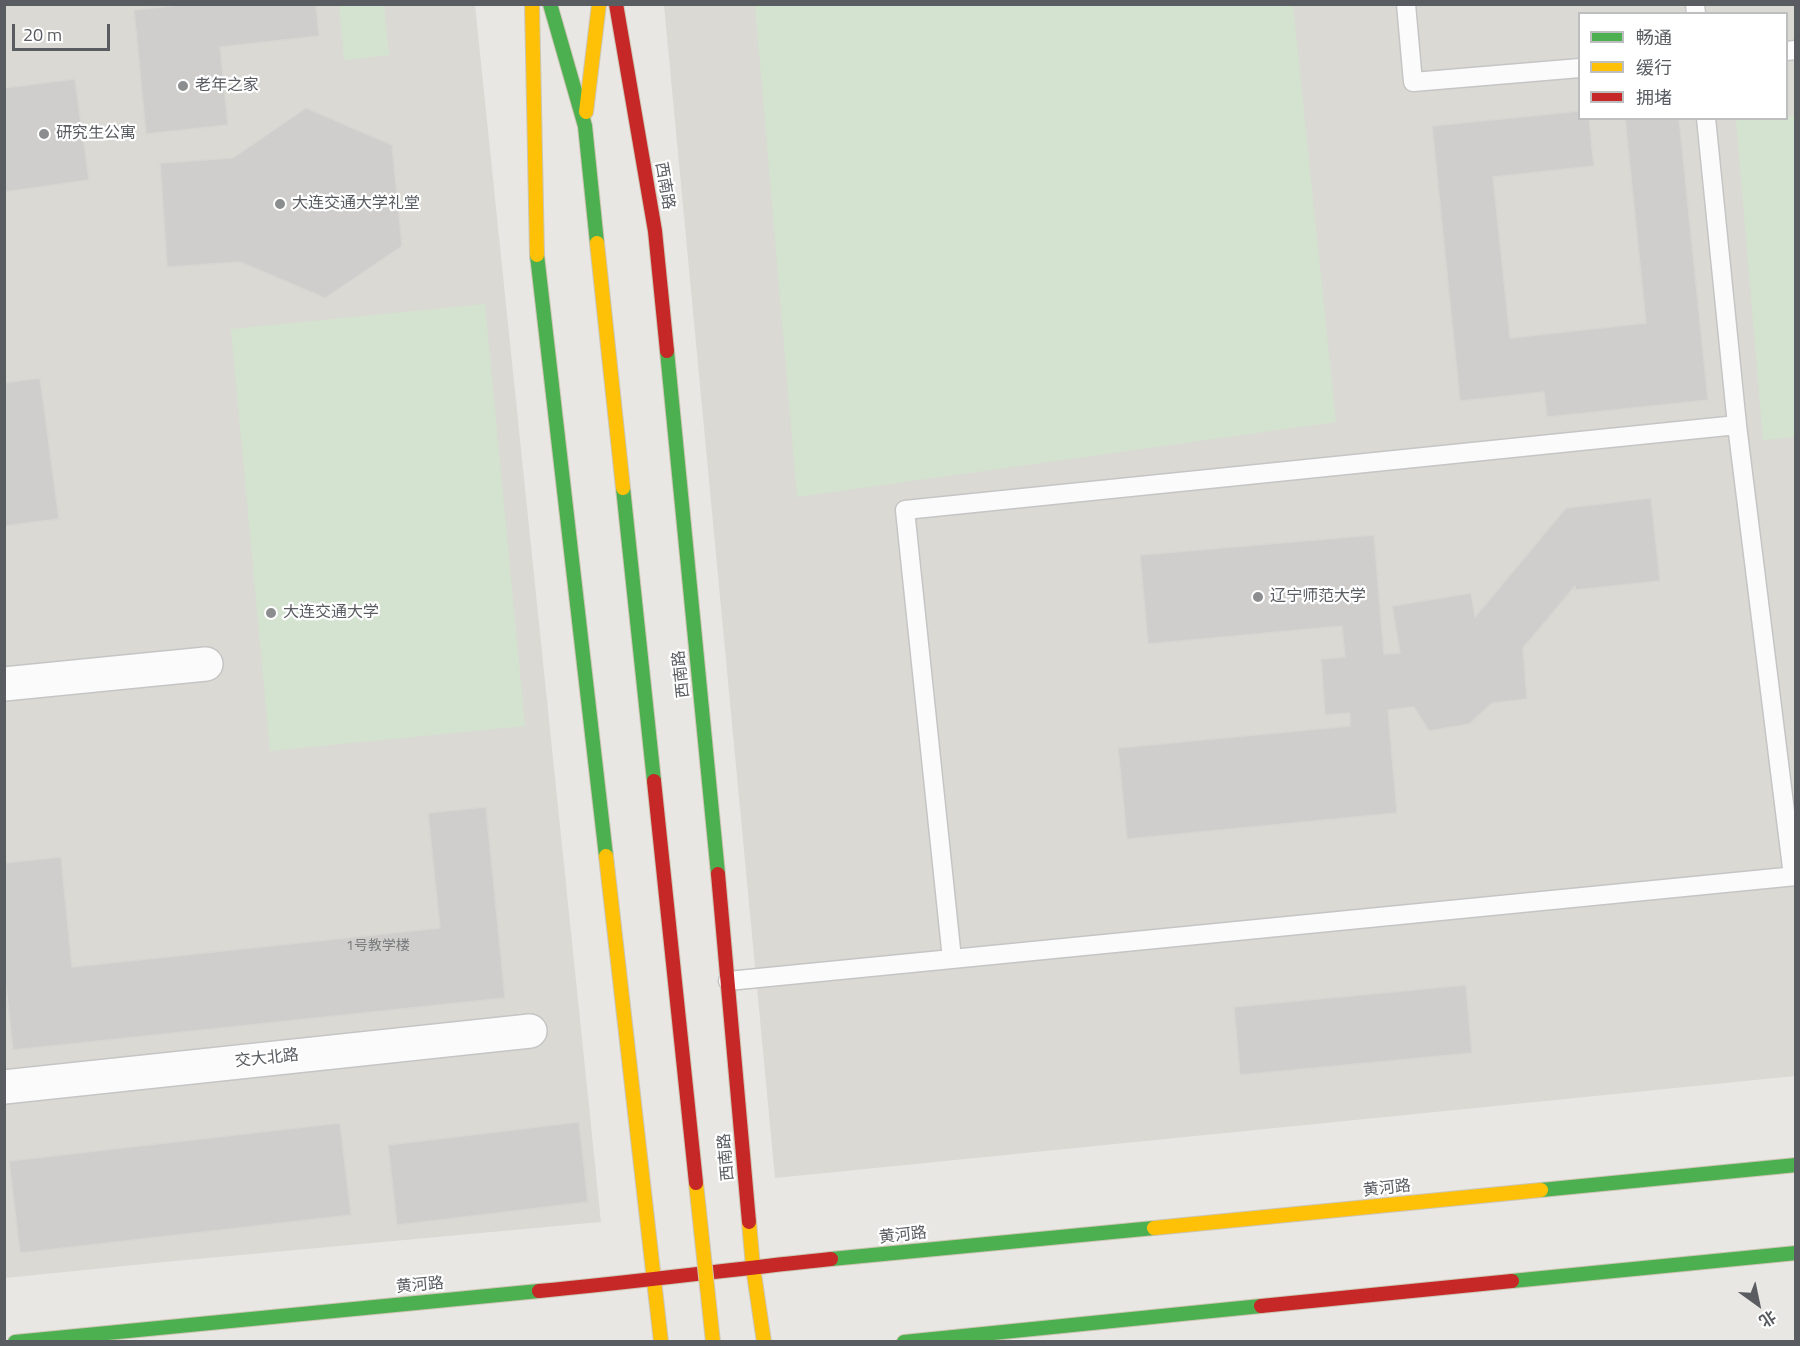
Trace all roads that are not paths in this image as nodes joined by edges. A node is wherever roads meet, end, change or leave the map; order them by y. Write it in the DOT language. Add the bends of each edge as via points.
graph roads {
  1 [pos="532,4"];
  2 [pos="550,4"];
  3 [pos="599,4"];
  4 [pos="616,4"];
  5 [pos="1406,4"];
  6 [pos="1578,68"];
  7 [pos="1706,120"];
  8 [pos="585,126"];
  9 [pos="1737,425"];
  10 [pos="206,664"];
  11 [pos="4,684"];
  12 [pos="1794,876"];
  13 [pos="952,959"];
  14 [pos="728,981"];
  15 [pos="530,1031"];
  16 [pos="4,1087"];
  17 [pos="1796,1165"];
  18 [pos="1796,1253"];
  19 [pos="753,1267"];
  20 [pos="654,1280"];
  21 [pos="15,1341"];
  22 [pos="661,1341"];
  23 [pos="714,1341"];
  24 [pos="764,1341"];
  25 [pos="904,1341"];
  1 -- 20 [label="main road" via="537,256"];
  2 -- 8 [label="main road"];
  3 -- 8 [label="main road"];
  4 -- 14 [label="main road, 西南路" via="655,231"];
  5 -- 6 [label="lane" via="1413,82"];
  7 -- 9 [label="lane"];
  8 -- 23 [label="main road, 西南路, bridge"];
  9 -- 12 [label="lane"];
  9 -- 13 [label="lane" via="906,510"];
  10 -- 11 [label="street"];
  12 -- 13 [label="lane"];
  13 -- 14 [label="lane"];
  14 -- 19 [label="main road, 西南路"];
  15 -- 16 [label="street, 交大北路"];
  17 -- 19 [label="main road, 黄河路"];
  18 -- 25 [label="main road"];
  19 -- 20 [label="main road, 黄河路"];
  19 -- 24 [label="main road, 西南路"];
  20 -- 21 [label="main road, 黄河路"];
  20 -- 22 [label="main road"];
}
